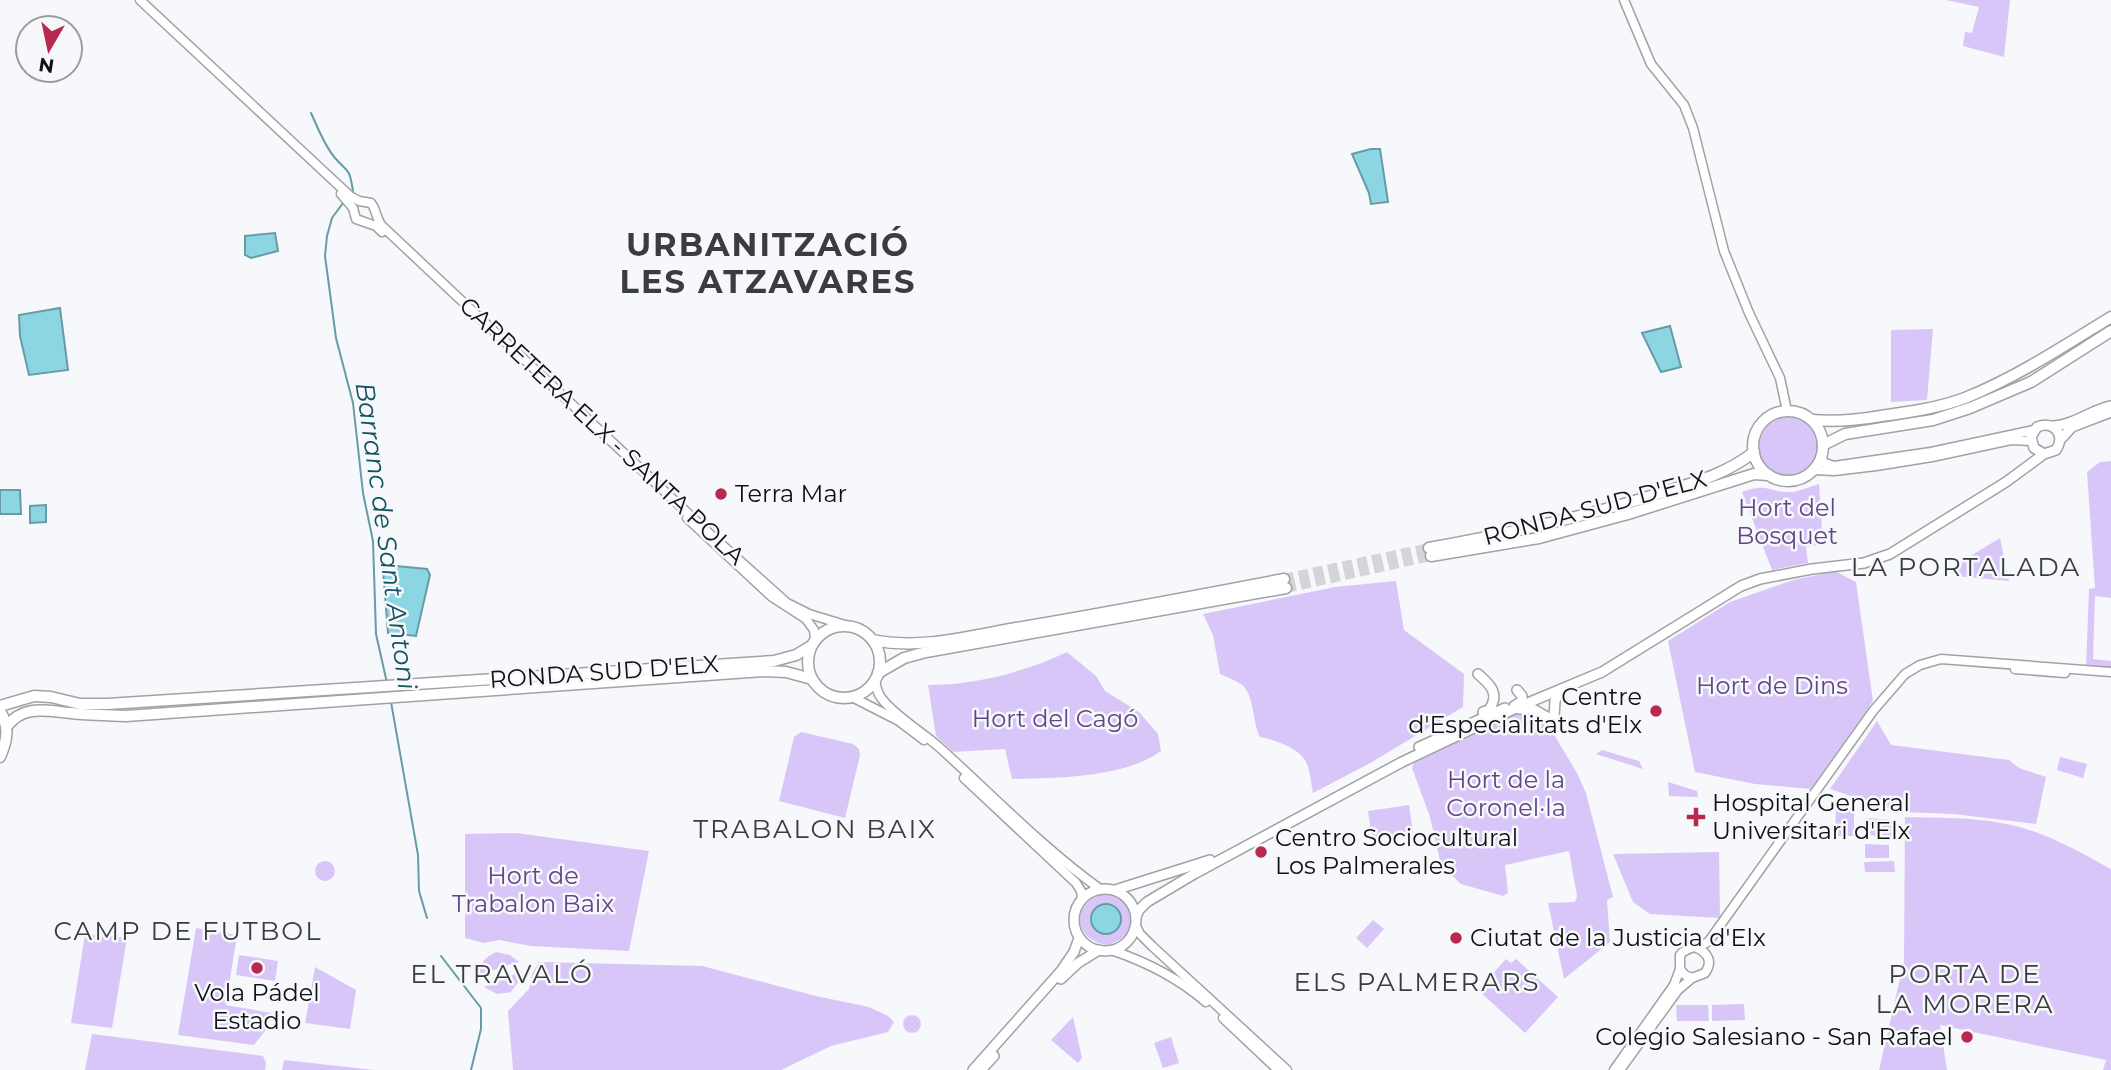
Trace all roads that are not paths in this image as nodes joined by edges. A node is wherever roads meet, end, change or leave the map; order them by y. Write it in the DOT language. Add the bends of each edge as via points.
graph roads {
  1 [pos="138,0"];
  2 [pos="1624,0"];
  3 [pos="356,204"];
  4 [pos="374,215"];
  5 [pos="367,222"];
  6 [pos="2111,317"];
  7 [pos="2111,331"];
  8 [pos="2111,406"];
  9 [pos="1787,411"];
  10 [pos="2111,412"];
  11 [pos="1812,420"];
  12 [pos="2053,426"];
  13 [pos="2034,430"];
  14 [pos="2060,439"];
  15 [pos="2033,445"];
  16 [pos="1823,446"];
  17 [pos="1754,452"];
  18 [pos="2044,454"];
  19 [pos="1821,458"];
  20 [pos="1814,470"];
  21 [pos="1769,475"];
  22 [pos="1836,565"];
  23 [pos="845,625"];
  24 [pos="873,640"];
  25 [pos="813,643"];
  26 [pos="1605,663"];
  27 [pos="1478,674"];
  28 [pos="2111,674"];
  29 [pos="877,676"];
  30 [pos="812,679"];
  31 [pos="1561,689"];
  32 [pos="1517,690"];
  33 [pos="852,697"];
  34 [pos="1521,701"];
  35 [pos="1539,701"];
  36 [pos="0,709"];
  37 [pos="1514,710"];
  38 [pos="1490,721"];
  39 [pos="6,726"];
  40 [pos="1460,727"];
  41 [pos="0,757"];
  42 [pos="1226,855"];
  43 [pos="1100,889"];
  44 [pos="1115,890"];
  45 [pos="1082,899"];
  46 [pos="1136,922"];
  47 [pos="1079,937"];
  48 [pos="1697,948"];
  49 [pos="1099,950"];
  50 [pos="1111,950"];
  51 [pos="1708,957"];
  52 [pos="1680,969"];
  53 [pos="1692,978"];
  54 [pos="973,1070"];
  55 [pos="981,1070"];
  56 [pos="1278,1070"];
  57 [pos="1287,1070"];
  58 [pos="1614,1070"];
  59 [pos="1620,1070"];
  1 -- 3 [label="main road"];
  2 -- 9 [label="main road" via="1651,64 1684,106 1693,128 1724,251 1780,378"];
  3 -- 4 [label="main road" via="371,203"];
  3 -- 5 [label="main road" via="356,219"];
  4 -- 5 [label="main road"];
  4 -- 23 [label="main road, CARRETERA ELX - SANTA POLA" via="788,603"];
  5 -- 25 [label="main road, CARRETERA ELX - SANTA POLA" via="762,588 806,619 814,630"];
  6 -- 11 [label="highway" via="2020,372 1965,398 1899,414"];
  7 -- 16 [label="highway" via="2031,382 1970,408 1933,420 1845,434"];
  8 -- 12 [label="main road"];
  9 -- 11 [label="highway"];
  9 -- 17 [label="highway" via="1761,424"];
  10 -- 14 [label="main road" via="2072,427"];
  11 -- 16 [label="highway"];
  12 -- 13 [label="main road" via="2045,424"];
  12 -- 14 [label="main road"];
  13 -- 15 [label="main road"];
  13 -- 19 [label="main road" via="1834,466"];
  14 -- 18 [label="main road" via="2056,450"];
  15 -- 18 [label="main road"];
  15 -- 20 [label="main road" via="2011,440 1876,466"];
  15 -- 22 [label="main road" via="2030,458 2010,474 1901,544"];
  16 -- 19 [label="highway"];
  17 -- 21 [label="highway"];
  17 -- 21 [label="highway, RONDA SUD D'ELX" via="1717,475 1624,505 1430,552 1539,538 1754,474"];
  18 -- 22 [label="main road" via="1899,550 1871,561"];
  19 -- 20 [label="highway"];
  20 -- 21 [label="highway" via="1787,481"];
  22 -- 26 [label="main road" via="1774,572 1739,583"];
  22 -- 31 [label="main road" via="1741,586 1602,671"];
  23 -- 24 [label="highway"];
  23 -- 25 [label="highway" via="829,629"];
  24 -- 29 [label="highway" via="880,662"];
  24 -- 29 [label="highway" via="921,644 1285,583 926,652 904,658"];
  25 -- 30 [label="highway" via="808,657"];
  25 -- 36 [label="highway, RONDA SUD D'ELX" via="796,655 774,661 107,704 34,696"];
  26 -- 34 [label="main road"];
  26 -- 35 [label="main road" via="1539,695"];
  27 -- 40 [label="main road" via="1494,689 1493,703"];
  28 -- 48 [label="main road" via="1941,659 1913,669 1884,697 1717,931"];
  28 -- 51 [label="main road" via="1946,664 1915,673 1881,708 1714,942"];
  29 -- 33 [label="highway"];
  29 -- 43 [label="main road" via="876,690 892,710"];
  30 -- 33 [label="highway" via="827,694"];
  30 -- 39 [label="highway, RONDA SUD D'ELX" via="765,671 126,716 39,709 15,715"];
  31 -- 35 [label="main road"];
  31 -- 37 [label="main road" via="1551,717 1533,709"];
  32 -- 34 [label="main road"];
  33 -- 45 [label="main road" via="899,721 926,743 1076,883"];
  34 -- 38 [label="main road"];
  34 -- 40 [label="main road"];
  35 -- 37 [label="main road"];
  36 -- 39 [label="highway"];
  37 -- 38 [label="main road"];
  38 -- 42 [label="main road"];
  39 -- 41 [label="highway"];
  40 -- 42 [label="main road"];
  42 -- 44 [label="main road"];
  42 -- 46 [label="main road" via="1147,902"];
  43 -- 44 [label="main road"];
  43 -- 45 [label="main road"];
  44 -- 46 [label="main road" via="1130,900"];
  45 -- 47 [label="main road" via="1074,915"];
  46 -- 50 [label="main road" via="1127,942"];
  46 -- 57 [label="main road" via="1152,946"];
  47 -- 49 [label="main road"];
  47 -- 54 [label="main road" via="1061,971"];
  48 -- 51 [label="main road"];
  48 -- 52 [label="main road" via="1683,952"];
  49 -- 50 [label="main road"];
  49 -- 55 [label="main road" via="1059,981"];
  50 -- 56 [label="main road" via="1137,959 1204,999"];
  51 -- 53 [label="main road" via="1705,973"];
  52 -- 53 [label="main road"];
  52 -- 58 [label="main road" via="1674,985"];
  53 -- 59 [label="main road" via="1678,990"];
}
